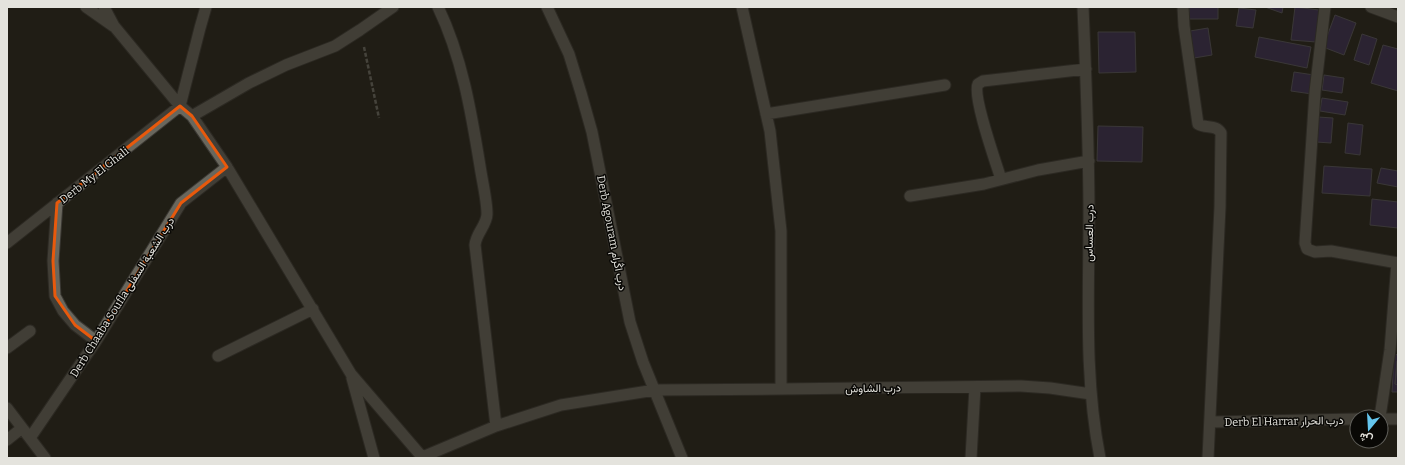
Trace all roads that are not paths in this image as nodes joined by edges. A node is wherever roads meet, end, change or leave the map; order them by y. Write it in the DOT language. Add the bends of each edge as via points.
graph roads {
  1 [pos="86,7"];
  2 [pos="206,7"];
  3 [pos="393,7"];
  4 [pos="438,7"];
  5 [pos="548,7"];
  6 [pos="742,7"];
  7 [pos="1083,7"];
  8 [pos="1183,7"];
  9 [pos="1325,7"];
  10 [pos="1370,7"];
  11 [pos="105,10"];
  12 [pos="1398,17"];
  13 [pos="1086,69"];
  14 [pos="945,85"];
  15 [pos="180,106"];
  16 [pos="766,114"];
  17 [pos="192,116"];
  18 [pos="1089,161"];
  19 [pos="227,167"];
  20 [pos="1001,179"];
  21 [pos="910,196"];
  22 [pos="57,204"];
  23 [pos="7,243"];
  24 [pos="1397,263"];
  25 [pos="313,309"];
  26 [pos="30,331"];
  27 [pos="96,341"];
  28 [pos="7,348"];
  29 [pos="218,356"];
  30 [pos="351,374"];
  31 [pos="975,387"];
  32 [pos="655,390"];
  33 [pos="782,390"];
  34 [pos="1091,394"];
  35 [pos="7,408"];
  36 [pos="1381,409"];
  37 [pos="1349,419"];
  38 [pos="1210,422"];
  39 [pos="496,426"];
  40 [pos="22,428"];
  41 [pos="30,438"];
  42 [pos="7,440"];
  43 [pos="45,458"];
  44 [pos="374,458"];
  45 [pos="422,458"];
  46 [pos="682,458"];
  47 [pos="971,458"];
  48 [pos="1100,458"];
  49 [pos="1208,458"];
  1 -- 11 [label="street"];
  2 -- 15 [label="street"];
  3 -- 17 [label="street" via="335,46 249,83"];
  4 -- 39 [label="street" via="465,83 487,215 475,244"];
  5 -- 32 [label="street, Derb Agouram درب اڭرام" via="569,54 592,132 630,322"];
  6 -- 16 [label="street"];
  7 -- 13 [label="street, درب العساس"];
  8 -- 38 [label="street" via="1198,124 1216,128 1221,133"];
  9 -- 24 [label="street" via="1315,92 1305,243 1307,248 1315,252 1331,250"];
  10 -- 12 [label="street"];
  11 -- 15 [label="street" via="114,26"];
  13 -- 18 [label="street, درب العساس"];
  13 -- 20 [label="street" via="983,81 978,84 976,92 982,119"];
  14 -- 16 [label="street"];
  15 -- 17 [label="street"];
  15 -- 22 [label="street, Derb My El Ghali"];
  16 -- 33 [label="street" via="781,232"];
  17 -- 19 [label="street"];
  18 -- 20 [label="street"];
  18 -- 34 [label="street, درب العساس" via="1088,353"];
  19 -- 25 [label="street"];
  19 -- 27 [label="street, Derb Chaaba Soufla درب الشعبة السفلى" via="181,203"];
  20 -- 21 [label="street"];
  22 -- 23 [label="street, Derb My El Ghali"];
  22 -- 27 [label="street" via="53,261 55,296 74,325"];
  24 -- 36 [label="street" via="1390,350"];
  25 -- 29 [label="street"];
  25 -- 30 [label="street"];
  26 -- 28 [label="street"];
  27 -- 41 [label="street, Derb Chaaba Soufla درب الشعبة السفلى"];
  30 -- 44 [label="street"];
  30 -- 45 [label="street"];
  31 -- 33 [label="street, درب الشاوش"];
  31 -- 34 [label="street, درب الشاوش" via="1034,386"];
  31 -- 47 [label="street"];
  32 -- 33 [label="street, درب الشاوش"];
  32 -- 39 [label="street, درب الشاوش" via="560,405"];
  32 -- 46 [label="street, Derb Agouram درب اڭرام"];
  34 -- 48 [label="street, درب العساس"];
  35 -- 40 [label="street"];
  37 -- 38 [label="street, Derb El Harrar درب الحرار"];
  38 -- 49 [label="street"];
  39 -- 45 [label="street, درب الشاوش"];
  40 -- 41 [label="street"];
  40 -- 42 [label="street"];
  41 -- 43 [label="street"];
}
